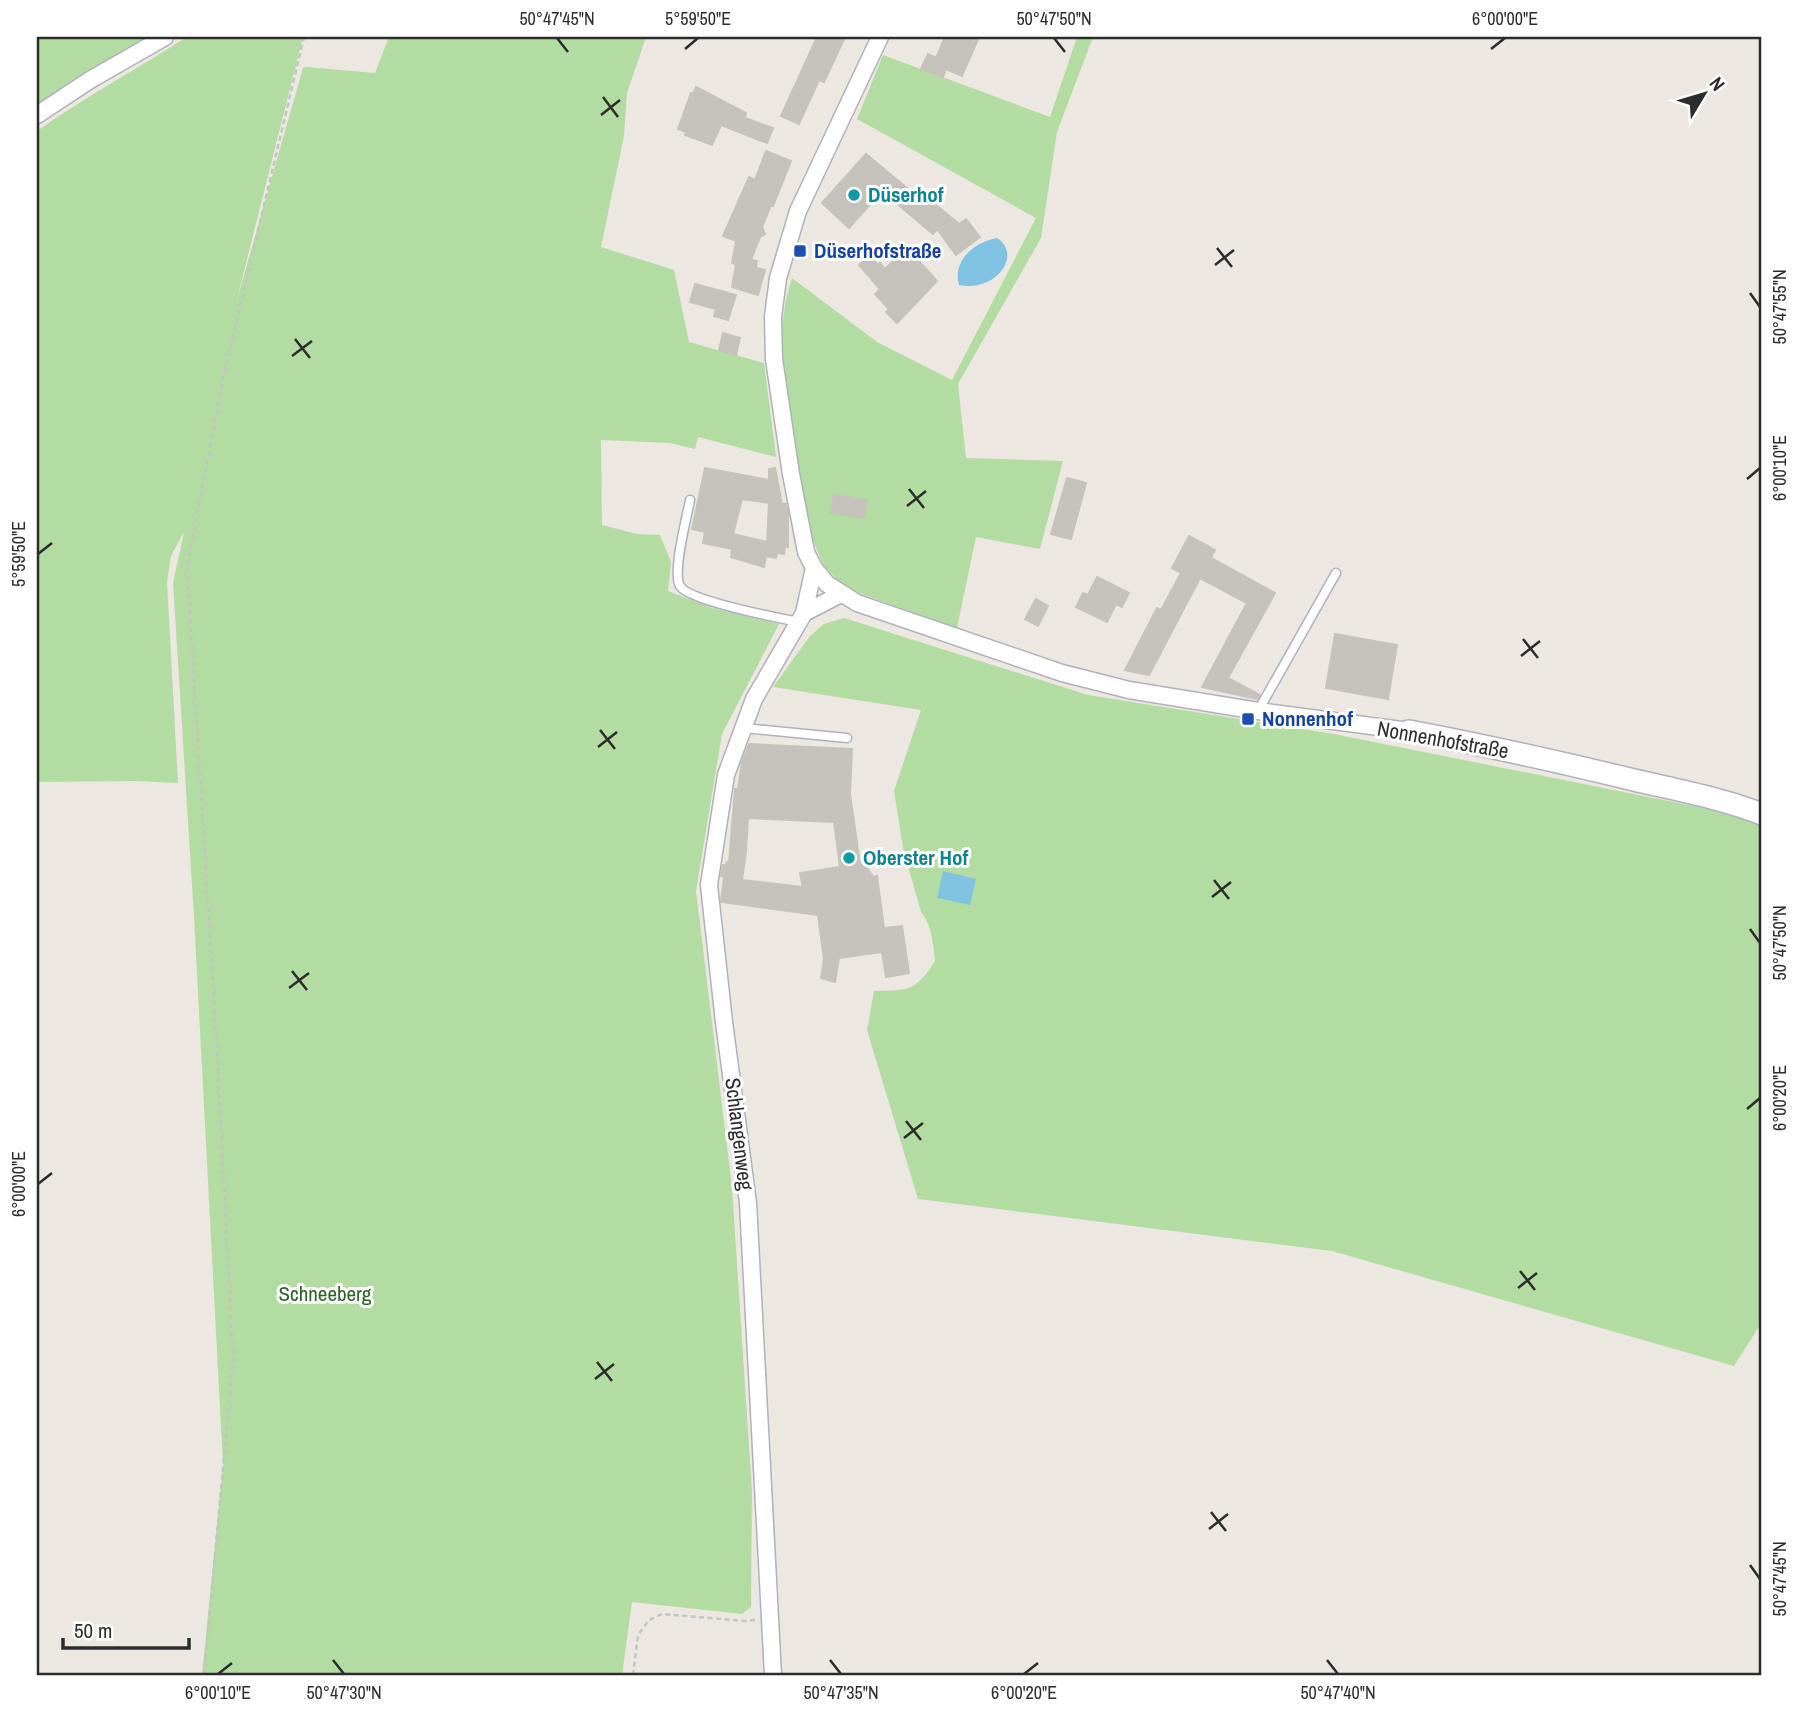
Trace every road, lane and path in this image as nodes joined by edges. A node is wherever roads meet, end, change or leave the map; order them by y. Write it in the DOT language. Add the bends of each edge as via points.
graph roads {
  1 [pos="165,37"];
  2 [pos="304,37"];
  3 [pos="880,37"];
  4 [pos="37,115"];
  5 [pos="690,500"];
  6 [pos="814,568"];
  7 [pos="1336,573"];
  8 [pos="841,594"];
  9 [pos="802,617"];
  10 [pos="1258,711"];
  11 [pos="743,728"];
  12 [pos="1409,731"];
  13 [pos="847,738"];
  14 [pos="1762,814"];
  15 [pos="769,1618"];
  16 [pos="204,1675"];
  17 [pos="633,1675"];
  18 [pos="773,1675"];
  1 -- 4 [label="street"];
  2 -- 16 [label="path" via="224,374 187,567 233,1359"];
  3 -- 6 [label="street" via="798,211 778,278 773,317 781,418 806,552"];
  5 -- 9 [label="lane" via="679,561 683,589 758,614"];
  6 -- 8 [label="street, Nonnenhofstraße"];
  6 -- 9 [label="street"];
  7 -- 10 [label="lane"];
  8 -- 9 [label="street"];
  8 -- 10 [label="street, Nonnenhofstraße" via="1062,673 1129,690"];
  9 -- 11 [label="street, Schlangenweg" via="754,699"];
  10 -- 12 [label="street, Nonnenhofstraße"];
  11 -- 13 [label="lane"];
  11 -- 15 [label="street, Schlangenweg" via="726,775 709,885 748,1203"];
  12 -- 14 [label="street, Nonnenhofstraße" via="1601,772"];
  15 -- 17 [label="path" via="745,1621 662,1614 649,1620 638,1635"];
  15 -- 18 [label="street, Schlangenweg"];
}
